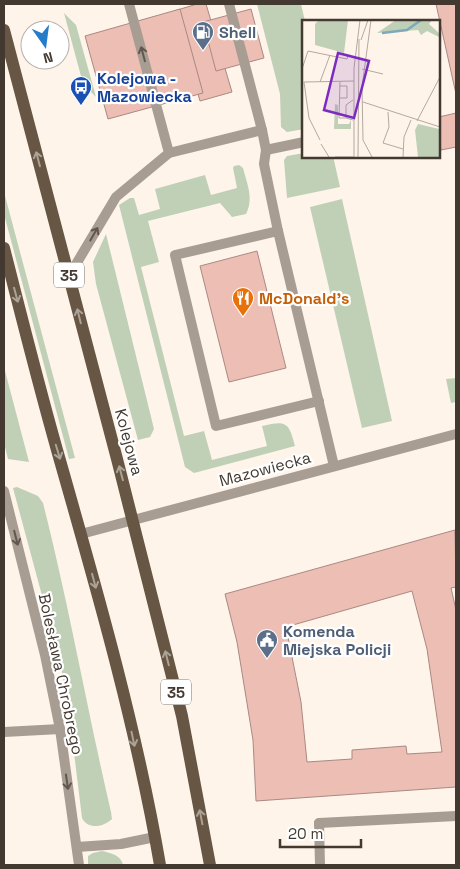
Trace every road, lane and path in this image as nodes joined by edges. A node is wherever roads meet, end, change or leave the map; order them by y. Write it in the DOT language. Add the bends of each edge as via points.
graph roads {
  1 [pos="129,4"];
  2 [pos="229,4"];
  3 [pos="4,30"];
  4 [pos="262,130"];
  5 [pos="302,142"];
  6 [pos="266,150"];
  7 [pos="169,154"];
  8 [pos="278,231"];
  9 [pos="4,248"];
  10 [pos="70,276"];
  11 [pos="319,401"];
  12 [pos="456,434"];
  13 [pos="334,466"];
  14 [pos="4,490"];
  15 [pos="133,521"];
  16 [pos="82,534"];
  17 [pos="60,729"];
  18 [pos="4,732"];
  19 [pos="456,816"];
  20 [pos="155,837"];
  21 [pos="77,846"];
  22 [pos="79,865"];
  23 [pos="160,865"];
  24 [pos="210,865"];
  25 [pos="320,865"];
  7 -- 1 [label="street, one-way"];
  2 -- 4 [label="street"];
  10 -- 3 [label="main road, Kolejowa / 35, one-way"];
  4 -- 6 [label="street"];
  4 -- 7 [label="street"];
  5 -- 6 [label="street"];
  6 -- 8 [label="street" via="264,164"];
  10 -- 7 [label="street, one-way" via="116,197"];
  8 -- 11 [label="street"];
  8 -- 11 [label="street" via="175,256 216,426"];
  9 -- 16 [label="main road, one-way"];
  15 -- 10 [label="main road, Kolejowa / 35, one-way"];
  11 -- 13 [label="street"];
  12 -- 13 [label="street, Mazowiecka"];
  13 -- 15 [label="street, Mazowiecka"];
  14 -- 17 [label="street, Bolesława Chrobrego, one-way"];
  15 -- 16 [label="street, Mazowiecka"];
  24 -- 15 [label="main road, Kolejowa / 35, one-way" via="182,716"];
  16 -- 20 [label="main road, one-way" via="120,679"];
  17 -- 18 [label="street"];
  17 -- 21 [label="street, Bolesława Chrobrego, one-way"];
  19 -- 25 [label="street" via="319,823"];
  20 -- 21 [label="street"];
  20 -- 23 [label="main road"];
  21 -- 22 [label="street, Bolesława Chrobrego"];
}
